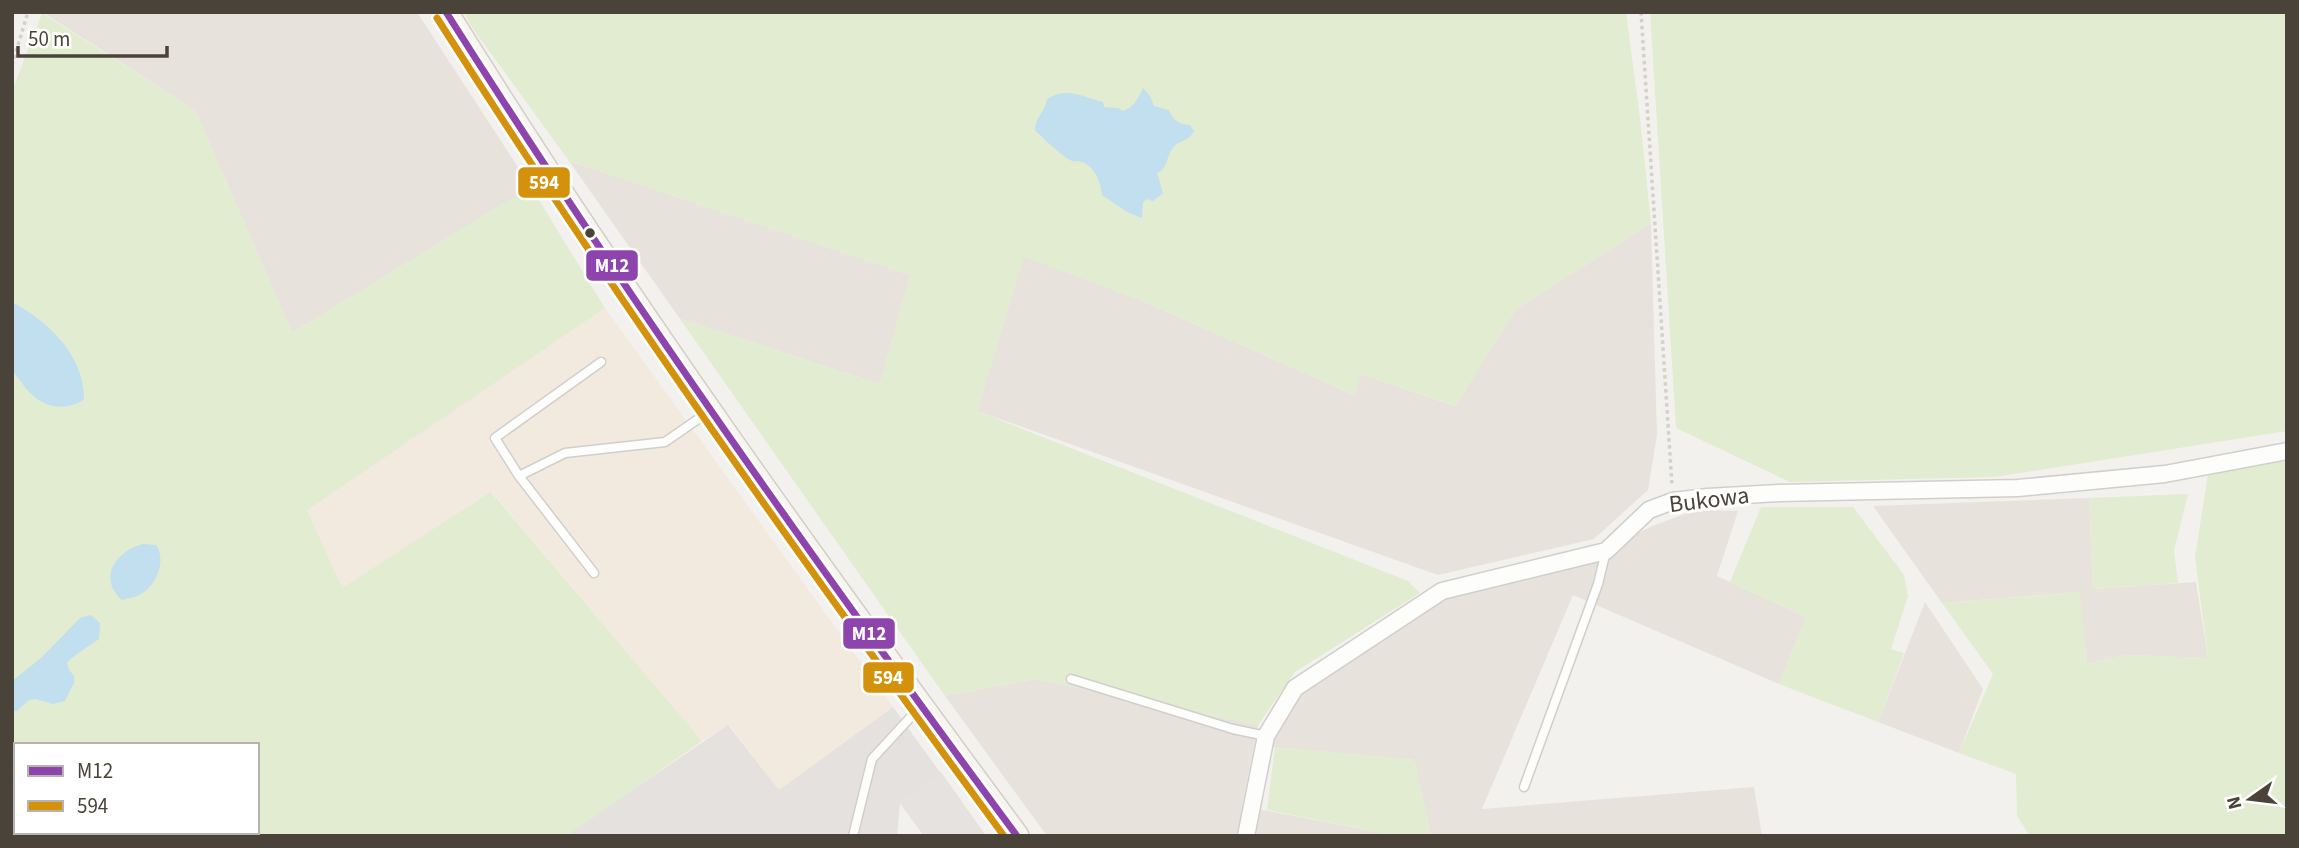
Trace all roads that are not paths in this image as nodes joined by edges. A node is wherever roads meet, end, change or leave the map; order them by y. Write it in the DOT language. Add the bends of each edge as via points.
graph roads {
  1 [pos="446,12"];
  2 [pos="601,362"];
  3 [pos="708,409"];
  4 [pos="2287,451"];
  5 [pos="519,476"];
  6 [pos="1606,551"];
  7 [pos="594,573"];
  8 [pos="1071,679"];
  9 [pos="921,706"];
  10 [pos="1266,736"];
  11 [pos="1524,787"];
  12 [pos="853,836"];
  13 [pos="1017,836"];
  14 [pos="1246,836"];
  1 -- 3 [label="street" via="532,149"];
  2 -- 5 [label="lane" via="495,438"];
  3 -- 5 [label="lane" via="665,442 565,453"];
  3 -- 9 [label="street"];
  4 -- 6 [label="street, Bukowa" via="2165,474 2018,488 1779,493 1673,501 1649,510"];
  5 -- 7 [label="lane"];
  6 -- 10 [label="street, Bukowa" via="1442,592 1295,688"];
  6 -- 11 [label="lane"];
  8 -- 10 [label="lane"];
  9 -- 12 [label="lane" via="872,759"];
  9 -- 13 [label="street"];
  10 -- 14 [label="street, Bukowa"];
}
